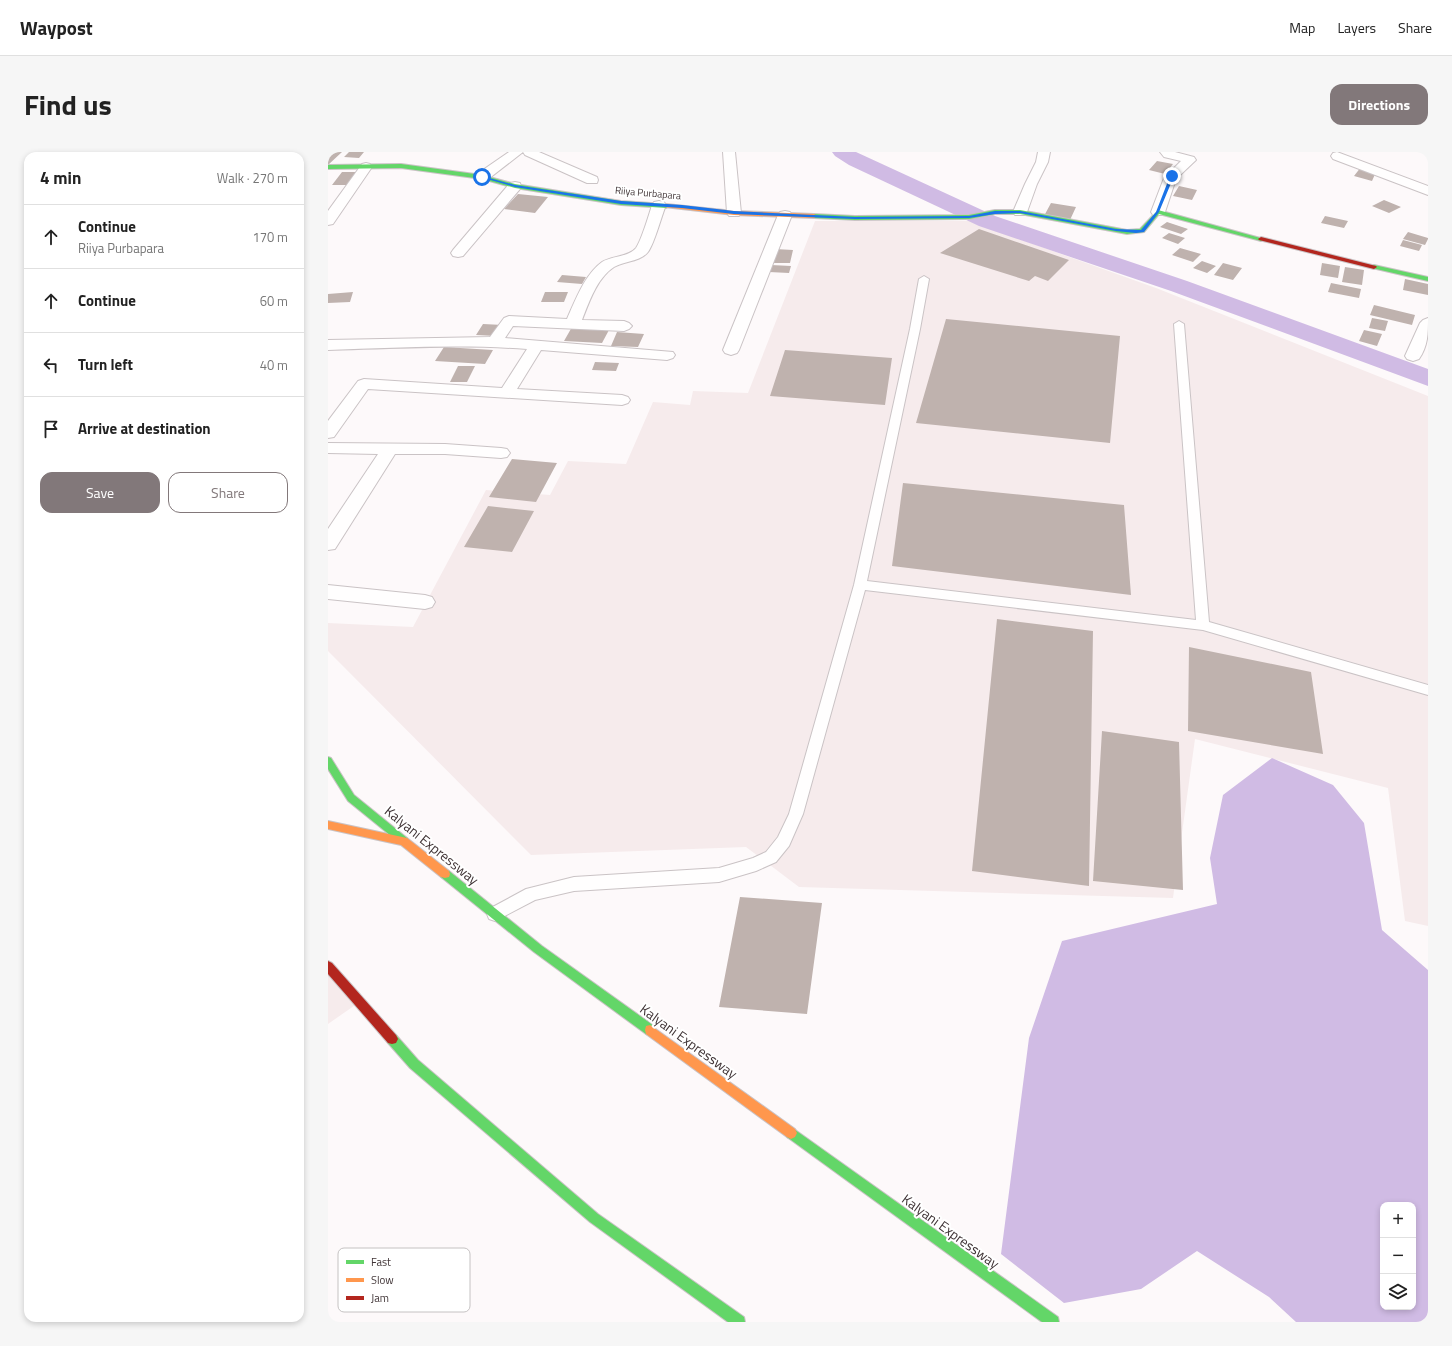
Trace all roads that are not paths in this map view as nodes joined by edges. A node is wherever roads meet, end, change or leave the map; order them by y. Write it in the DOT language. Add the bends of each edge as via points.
graph roads {
  1 [pos="514,152"];
  2 [pos="528,152"];
  3 [pos="730,152"];
  4 [pos="1044,152"];
  5 [pos="1166,152"];
  6 [pos="1337,156"];
  7 [pos="328,167"];
  8 [pos="366,167"];
  9 [pos="482,177"];
  10 [pos="592,180"];
  11 [pos="515,186"];
  12 [pos="1428,191"];
  13 [pos="659,205"];
  14 [pos="734,212"];
  15 [pos="1020,212"];
  16 [pos="1158,212"];
  17 [pos="785,215"];
  18 [pos="328,220"];
  19 [pos="458,253"];
  20 [pos="924,278"];
  21 [pos="1428,279"];
  22 [pos="1428,323"];
  23 [pos="572,324"];
  24 [pos="1179,324"];
  25 [pos="624,326"];
  26 [pos="494,342"];
  27 [pos="328,345"];
  28 [pos="537,345"];
  29 [pos="731,350"];
  30 [pos="667,355"];
  31 [pos="1413,356"];
  32 [pos="507,392"];
  33 [pos="622,400"];
  34 [pos="328,433"];
  35 [pos="328,448"];
  36 [pos="390,449"];
  37 [pos="501,453"];
  38 [pos="328,543"];
  39 [pos="860,585"];
  40 [pos="328,592"];
  41 [pos="425,602"];
  42 [pos="1203,625"];
  43 [pos="1428,690"];
  44 [pos="328,761"];
  45 [pos="328,825"];
  46 [pos="404,841"];
  47 [pos="495,914"];
  48 [pos="328,966"];
  49 [pos="739,1322"];
  50 [pos="1053,1322"];
  1 -- 9 [label="street"];
  2 -- 10 [label="street"];
  3 -- 14 [label="street"];
  4 -- 15 [label="street"];
  5 -- 16 [label="street" via="1190,160 1170,178"];
  6 -- 12 [label="street"];
  7 -- 8 [label="main road, Riiya Purbapara"];
  8 -- 9 [label="main road, Riiya Purbapara" via="401,166"];
  8 -- 18 [label="street"];
  9 -- 11 [label="main road, Riiya Purbapara"];
  11 -- 13 [label="main road, Riiya Purbapara" via="621,203"];
  11 -- 19 [label="street"];
  13 -- 14 [label="main road, Riiya Purbapara"];
  13 -- 23 [label="street" via="642,250 637,255 613,262 599,273"];
  14 -- 17 [label="main road, Riiya Purbapara"];
  15 -- 16 [label="main road, Riiya Purbapara" via="1136,232 1142,231"];
  15 -- 17 [label="main road, Riiya Purbapara" via="995,212 969,217 855,218"];
  16 -- 21 [label="main road" via="1330,257"];
  17 -- 29 [label="street"];
  20 -- 39 [label="lane"];
  22 -- 31 [label="street"];
  23 -- 25 [label="street"];
  23 -- 26 [label="street" via="510,321"];
  24 -- 42 [label="lane"];
  26 -- 27 [label="street"];
  26 -- 28 [label="street"];
  28 -- 30 [label="street"];
  28 -- 32 [label="street"];
  32 -- 33 [label="street"];
  32 -- 34 [label="street" via="364,384"];
  35 -- 36 [label="street"];
  36 -- 37 [label="street"];
  36 -- 38 [label="street"];
  39 -- 42 [label="lane"];
  39 -- 47 [label="lane" via="796,814 784,841 771,857 718,875 574,884 532,894"];
  40 -- 41 [label="street"];
  42 -- 43 [label="lane"];
  44 -- 46 [label="main road, Kalyani Expressway" via="351,798"];
  45 -- 46 [label="main road"];
  46 -- 47 [label="main road, Kalyani Expressway"];
  47 -- 50 [label="main road, Kalyani Expressway" via="545,954"];
  48 -- 49 [label="main road" via="414,1064 594,1218"];
}
